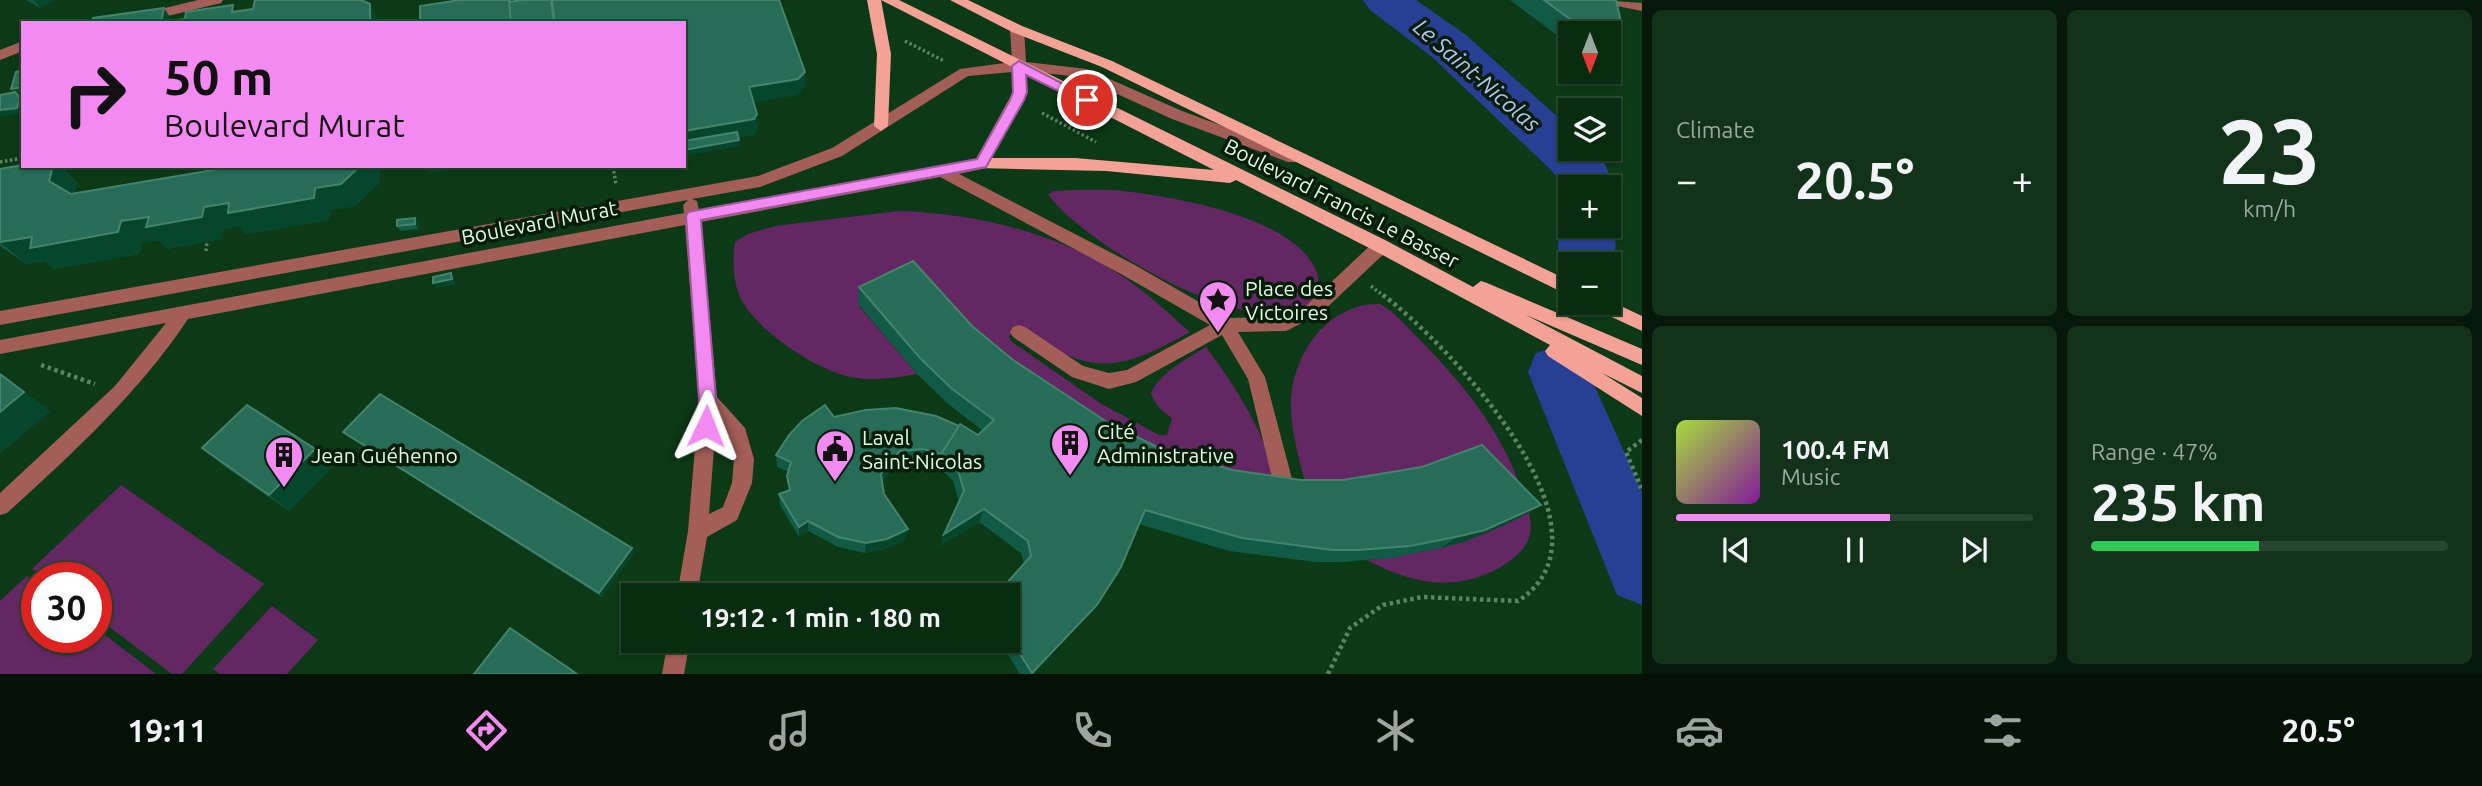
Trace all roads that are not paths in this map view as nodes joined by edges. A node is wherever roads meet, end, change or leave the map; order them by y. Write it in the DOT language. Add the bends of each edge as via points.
graph roads {
  1 [pos="216,0"];
  2 [pos="874,0"];
  3 [pos="888,0"];
  4 [pos="957,0"];
  5 [pos="1606,0"];
  6 [pos="1642,7"];
  7 [pos="128,21"];
  8 [pos="1017,29"];
  9 [pos="21,47"];
  10 [pos="0,55"];
  11 [pos="1019,66"];
  12 [pos="881,126"];
  13 [pos="981,164"];
  14 [pos="1314,166"];
  15 [pos="939,170"];
  16 [pos="1244,178"];
  17 [pos="688,194"];
  18 [pos="694,216"];
  19 [pos="1381,246"];
  20 [pos="1558,283"];
  21 [pos="183,312"];
  22 [pos="1621,313"];
  23 [pos="0,318"];
  24 [pos="1640,322"];
  25 [pos="1224,325"];
  26 [pos="1019,332"];
  27 [pos="0,347"];
  28 [pos="1642,357"];
  29 [pos="1642,385"];
  30 [pos="708,400"];
  31 [pos="1642,408"];
  32 [pos="1286,494"];
  33 [pos="0,506"];
  34 [pos="698,531"];
  35 [pos="689,583"];
  36 [pos="677,653"];
  37 [pos="673,674"];
  1 -- 7 [label="street"];
  2 -- 12 [label="main road" via="884,54"];
  3 -- 11 [label="main road, Boulevard Francis Le Basser"];
  4 -- 8 [label="main road, Boulevard Francis Le Basser"];
  5 -- 6 [label="street"];
  8 -- 11 [label="street"];
  8 -- 14 [label="main road, Boulevard Francis Le Basser" via="1107,64"];
  9 -- 10 [label="street"];
  11 -- 12 [label="street, Boulevard Murat" via="965,72"];
  11 -- 13 [label="street" via="1017,100"];
  11 -- 14 [label="street, Boulevard Francis Le Basser" via="1082,72 1177,115"];
  11 -- 16 [label="main road, Boulevard Francis Le Basser"];
  12 -- 17 [label="street, Boulevard Murat" via="837,152 760,181"];
  13 -- 15 [label="street, Boulevard Murat"];
  13 -- 16 [label="main road" via="1046,161"];
  14 -- 20 [label="main road, Boulevard Francis Le Basser"];
  15 -- 18 [label="street, Boulevard Murat"];
  15 -- 25 [label="street"];
  16 -- 19 [label="main road, Boulevard Francis Le Basser"];
  17 -- 18 [label="street"];
  17 -- 23 [label="street, Boulevard Murat"];
  18 -- 21 [label="street, Boulevard Murat"];
  18 -- 30 [label="street"];
  19 -- 25 [label="street" via="1314,309 1286,324"];
  19 -- 28 [label="main road"];
  19 -- 29 [label="main road, Boulevard Francis Le Basser"];
  19 -- 31 [label="main road"];
  21 -- 27 [label="street, Boulevard Murat"];
  21 -- 33 [label="street" via="100,416"];
  22 -- 24 [label="main road"];
  25 -- 26 [label="street" via="1130,377 1109,381 1079,372"];
  25 -- 32 [label="street" via="1255,377"];
  30 -- 34 [label="street"];
  30 -- 34 [label="street" via="738,434 744,460 742,483 730,513"];
  34 -- 35 [label="street"];
  36 -- 37 [label="street"];
}
